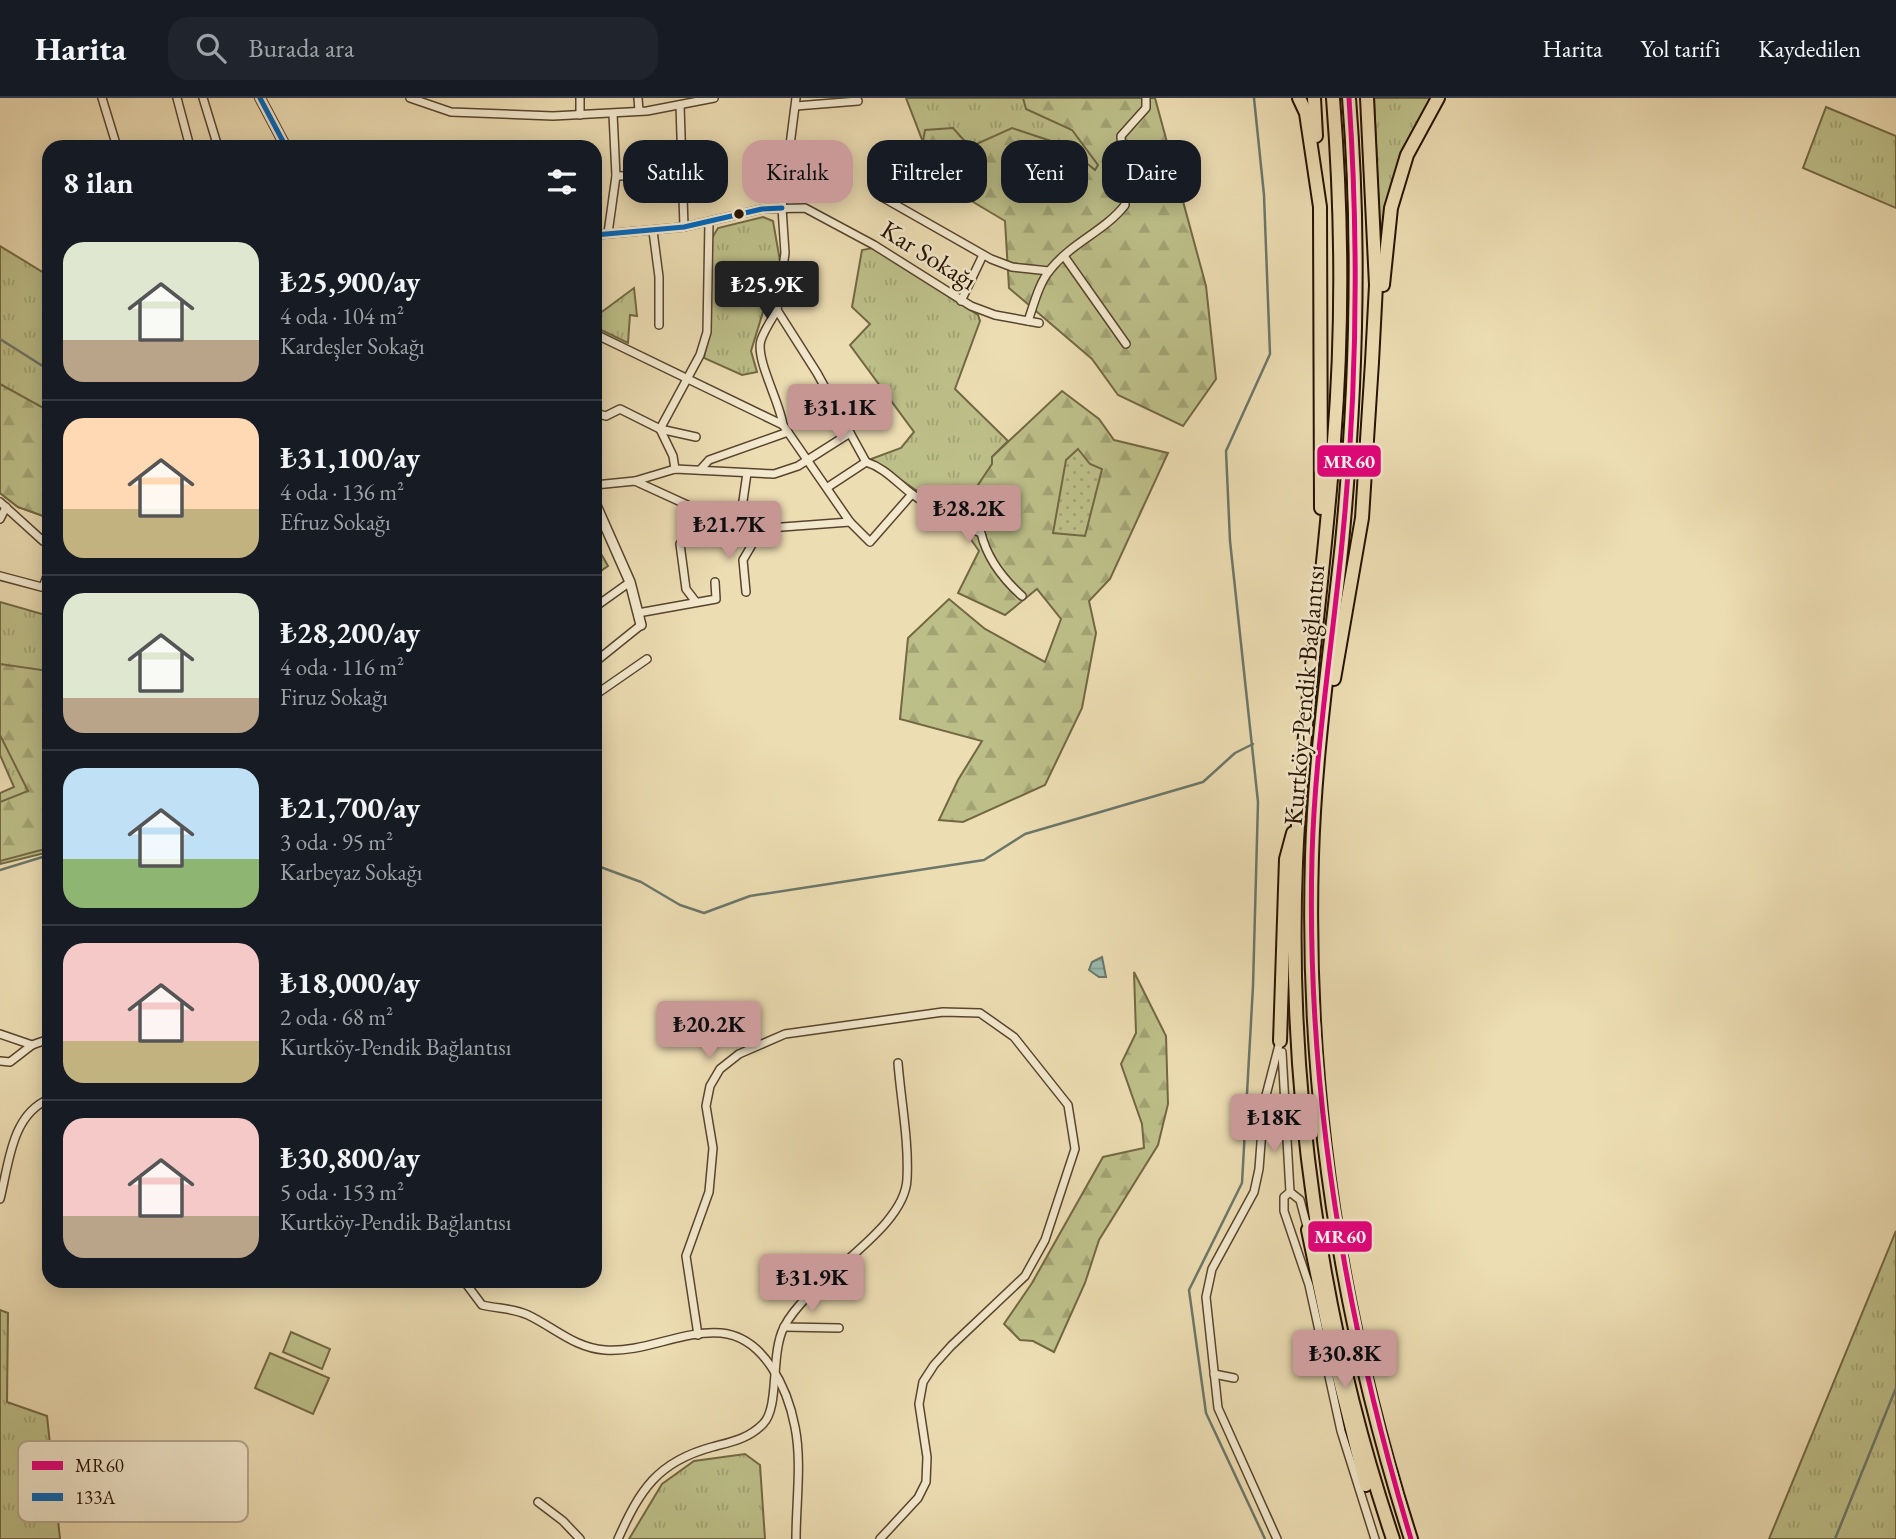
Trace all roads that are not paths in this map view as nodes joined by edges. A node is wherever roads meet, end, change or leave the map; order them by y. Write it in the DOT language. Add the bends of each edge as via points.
graph roads {
  1 [pos="102,98"];
  2 [pos="177,98"];
  3 [pos="203,98"];
  4 [pos="260,98"];
  5 [pos="410,98"];
  6 [pos="580,98"];
  7 [pos="638,98"];
  8 [pos="714,98"];
  9 [pos="1146,98"];
  10 [pos="1299,98"];
  11 [pos="1314,98"];
  12 [pos="1333,98"];
  13 [pos="1349,98"];
  14 [pos="1367,98"];
  15 [pos="1438,98"];
  16 [pos="693,100"];
  17 [pos="858,101"];
  18 [pos="796,102"];
  19 [pos="680,105"];
  20 [pos="639,111"];
  21 [pos="613,114"];
  22 [pos="580,116"];
  23 [pos="115,140"];
  24 [pos="188,140"];
  25 [pos="216,140"];
  26 [pos="282,140"];
  27 [pos="681,140"];
  28 [pos="616,176"];
  29 [pos="623,176"];
  30 [pos="683,203"];
  31 [pos="892,203"];
  32 [pos="782,208"];
  33 [pos="1320,208"];
  34 [pos="709,222"];
  35 [pos="684,227"];
  36 [pos="653,231"];
  37 [pos="608,233"];
  38 [pos="602,234"];
  39 [pos="983,255"];
  40 [pos="1064,256"];
  41 [pos="1049,271"];
  42 [pos="961,301"];
  43 [pos="777,310"];
  44 [pos="1028,321"];
  45 [pos="1039,323"];
  46 [pos="659,326"];
  47 [pos="602,337"];
  48 [pos="1126,344"];
  49 [pos="1372,362"];
  50 [pos="689,378"];
  51 [pos="602,415"];
  52 [pos="786,428"];
  53 [pos="660,429"];
  54 [pos="850,433"];
  55 [pos="696,436"];
  56 [pos="809,460"];
  57 [pos="866,462"];
  58 [pos="675,469"];
  59 [pos="700,470"];
  60 [pos="747,473"];
  61 [pos="635,481"];
  62 [pos="602,484"];
  63 [pos="828,487"];
  64 [pos="912,494"];
  65 [pos="3,504"];
  66 [pos="699,512"];
  67 [pos="0,519"];
  68 [pos="602,519"];
  69 [pos="850,522"];
  70 [pos="751,528"];
  71 [pos="42,540"];
  72 [pos="1323,557"];
  73 [pos="0,576"];
  74 [pos="630,582"];
  75 [pos="715,582"];
  76 [pos="42,587"];
  77 [pos="746,592"];
  78 [pos="1022,596"];
  79 [pos="602,602"];
  80 [pos="695,603"];
  81 [pos="638,613"];
  82 [pos="641,625"];
  83 [pos="602,656"];
  84 [pos="647,659"];
  85 [pos="602,690"];
  86 [pos="1320,740"];
  87 [pos="1299,816"];
  88 [pos="0,1034"];
  89 [pos="42,1041"];
  90 [pos="1280,1041"];
  91 [pos="32,1045"];
  92 [pos="0,1061"];
  93 [pos="898,1063"];
  94 [pos="42,1104"];
  95 [pos="1264,1112"];
  96 [pos="1284,1115"];
  97 [pos="1290,1192"];
  98 [pos="0,1199"];
  99 [pos="1308,1230"];
  100 [pos="469,1288"];
  101 [pos="784,1327"];
  102 [pos="839,1328"];
  103 [pos="698,1335"];
  104 [pos="774,1368"];
  105 [pos="1214,1374"];
  106 [pos="1234,1378"];
  107 [pos="538,1502"];
  108 [pos="580,1539"];
  109 [pos="618,1539"];
  110 [pos="796,1539"];
  111 [pos="880,1539"];
  112 [pos="1277,1539"];
  113 [pos="1375,1539"];
  114 [pos="1391,1539"];
  115 [pos="1411,1539"];
  1 -- 23 [label="street"];
  2 -- 24 [label="street"];
  3 -- 25 [label="street"];
  4 -- 26 [label="street"];
  5 -- 22 [label="street" via="450,111"];
  6 -- 22 [label="street"];
  7 -- 20 [label="street"];
  8 -- 16 [label="street"];
  9 -- 40 [label="street" via="1146,108 1121,136 1125,205 1115,218"];
  10 -- 33 [label="highway" via="1306,114"];
  11 -- 33 [label="highway"];
  12 -- 72 [label="highway, Kurtköy-Pendik Bağlantısı" via="1340,282 1334,440"];
  13 -- 86 [label="highway, Kurtköy-Pendik Bağlantısı" via="1356,336 1342,544"];
  14 -- 49 [label="highway" via="1376,285"];
  15 -- 49 [label="highway" via="1407,156 1391,208"];
  16 -- 19 [label="street"];
  17 -- 18 [label="street"];
  18 -- 32 [label="street"];
  19 -- 20 [label="street"];
  19 -- 27 [label="street"];
  20 -- 21 [label="street"];
  21 -- 22 [label="street"];
  21 -- 28 [label="street"];
  28 -- 29 [label="street"];
  28 -- 37 [label="street"];
  30 -- 35 [label="street"];
  31 -- 39 [label="street"];
  32 -- 34 [label="street, Kar Sokağı" via="762,208"];
  32 -- 42 [label="street, Kar Sokağı" via="805,208 874,245"];
  32 -- 43 [label="street" via="785,253"];
  33 -- 72 [label="highway"];
  34 -- 35 [label="street, Kar Sokağı"];
  34 -- 50 [label="street" via="707,332"];
  35 -- 36 [label="street, Kar Sokağı"];
  36 -- 37 [label="street, Kar Sokağı"];
  36 -- 46 [label="street"];
  37 -- 38 [label="street, Kar Sokağı"];
  39 -- 41 [label="street" via="1012,267"];
  39 -- 42 [label="street"];
  40 -- 41 [label="street"];
  40 -- 48 [label="street"];
  41 -- 44 [label="street"];
  42 -- 44 [label="street, Kar Sokağı" via="995,315"];
  43 -- 52 [label="street" via="760,342"];
  43 -- 54 [label="street"];
  44 -- 45 [label="street, Kar Sokağı"];
  47 -- 50 [label="street"];
  49 -- 86 [label="highway" via="1362,518"];
  50 -- 52 [label="street"];
  50 -- 53 [label="street"];
  51 -- 53 [label="street" via="620,409"];
  52 -- 56 [label="street"];
  52 -- 59 [label="street" via="709,460"];
  53 -- 55 [label="street"];
  53 -- 58 [label="street"];
  54 -- 56 [label="street"];
  54 -- 57 [label="street"];
  56 -- 60 [label="street" via="774,474"];
  56 -- 63 [label="street"];
  57 -- 63 [label="street"];
  57 -- 64 [label="street" via="881,467"];
  58 -- 59 [label="street"];
  58 -- 61 [label="street"];
  59 -- 60 [label="street"];
  60 -- 70 [label="street" via="743,501"];
  61 -- 62 [label="street"];
  61 -- 66 [label="street"];
  63 -- 69 [label="street"];
  64 -- 69 [label="street" via="870,542"];
  64 -- 78 [label="street" via="981,533 1005,581"];
  65 -- 67 [label="street"];
  65 -- 71 [label="street"];
  66 -- 70 [label="street" via="730,527"];
  66 -- 80 [label="street" via="680,544 686,589"];
  68 -- 74 [label="street"];
  69 -- 70 [label="street"];
  70 -- 77 [label="street" via="757,536 743,560"];
  72 -- 87 [label="highway, Kurtköy-Pendik Bağlantısı"];
  73 -- 76 [label="street"];
  74 -- 79 [label="street"];
  74 -- 81 [label="street"];
  75 -- 80 [label="street" via="716,599"];
  80 -- 81 [label="street"];
  81 -- 82 [label="street"];
  82 -- 83 [label="street"];
  84 -- 85 [label="street"];
  86 -- 115 [label="highway, Kurtköy-Pendik Bağlantısı" via="1312,932 1313,1014 1324,1138 1350,1316"];
  87 -- 90 [label="highway" via="1286,859"];
  87 -- 114 [label="highway, Kurtköy-Pendik Bağlantısı" via="1294,932 1297,1024 1312,1188 1336,1328"];
  88 -- 91 [label="street"];
  89 -- 91 [label="street"];
  90 -- 95 [label="street"];
  90 -- 96 [label="street"];
  91 -- 92 [label="street" via="10,1062"];
  93 -- 101 [label="street" via="907,1181 900,1205 880,1230 814,1288"];
  94 -- 98 [label="street" via="29,1112 18,1129"];
  95 -- 96 [label="street"];
  95 -- 105 [label="street" via="1254,1192 1208,1283"];
  96 -- 97 [label="street"];
  97 -- 99 [label="street" via="1300,1200"];
  97 -- 113 [label="street" via="1284,1197 1283,1211 1304,1265 1341,1431"];
  99 -- 114 [label="highway" via="1351,1430 1373,1506"];
  100 -- 103 [label="street" via="482,1305 510,1308 588,1348 631,1349"];
  101 -- 102 [label="street"];
  101 -- 104 [label="street"];
  103 -- 104 [label="street" via="721,1333 739,1338"];
  103 -- 111 [label="street" via="686,1256 709,1192 713,1148 706,1106 720,1069 739,1054 785,1034 943,1012 980,1013 1014,1037 1068,1105 1075,1149 1045,1240 1025,1276 942,1355 923,1382 919,1404 926,1482 918,1498"];
  104 -- 109 [label="street" via="772,1410 766,1421 734,1442 666,1466 635,1503"];
  104 -- 110 [label="street" via="795,1426"];
  105 -- 106 [label="street"];
  105 -- 112 [label="street" via="1218,1408"];
  107 -- 108 [label="street"];
}
